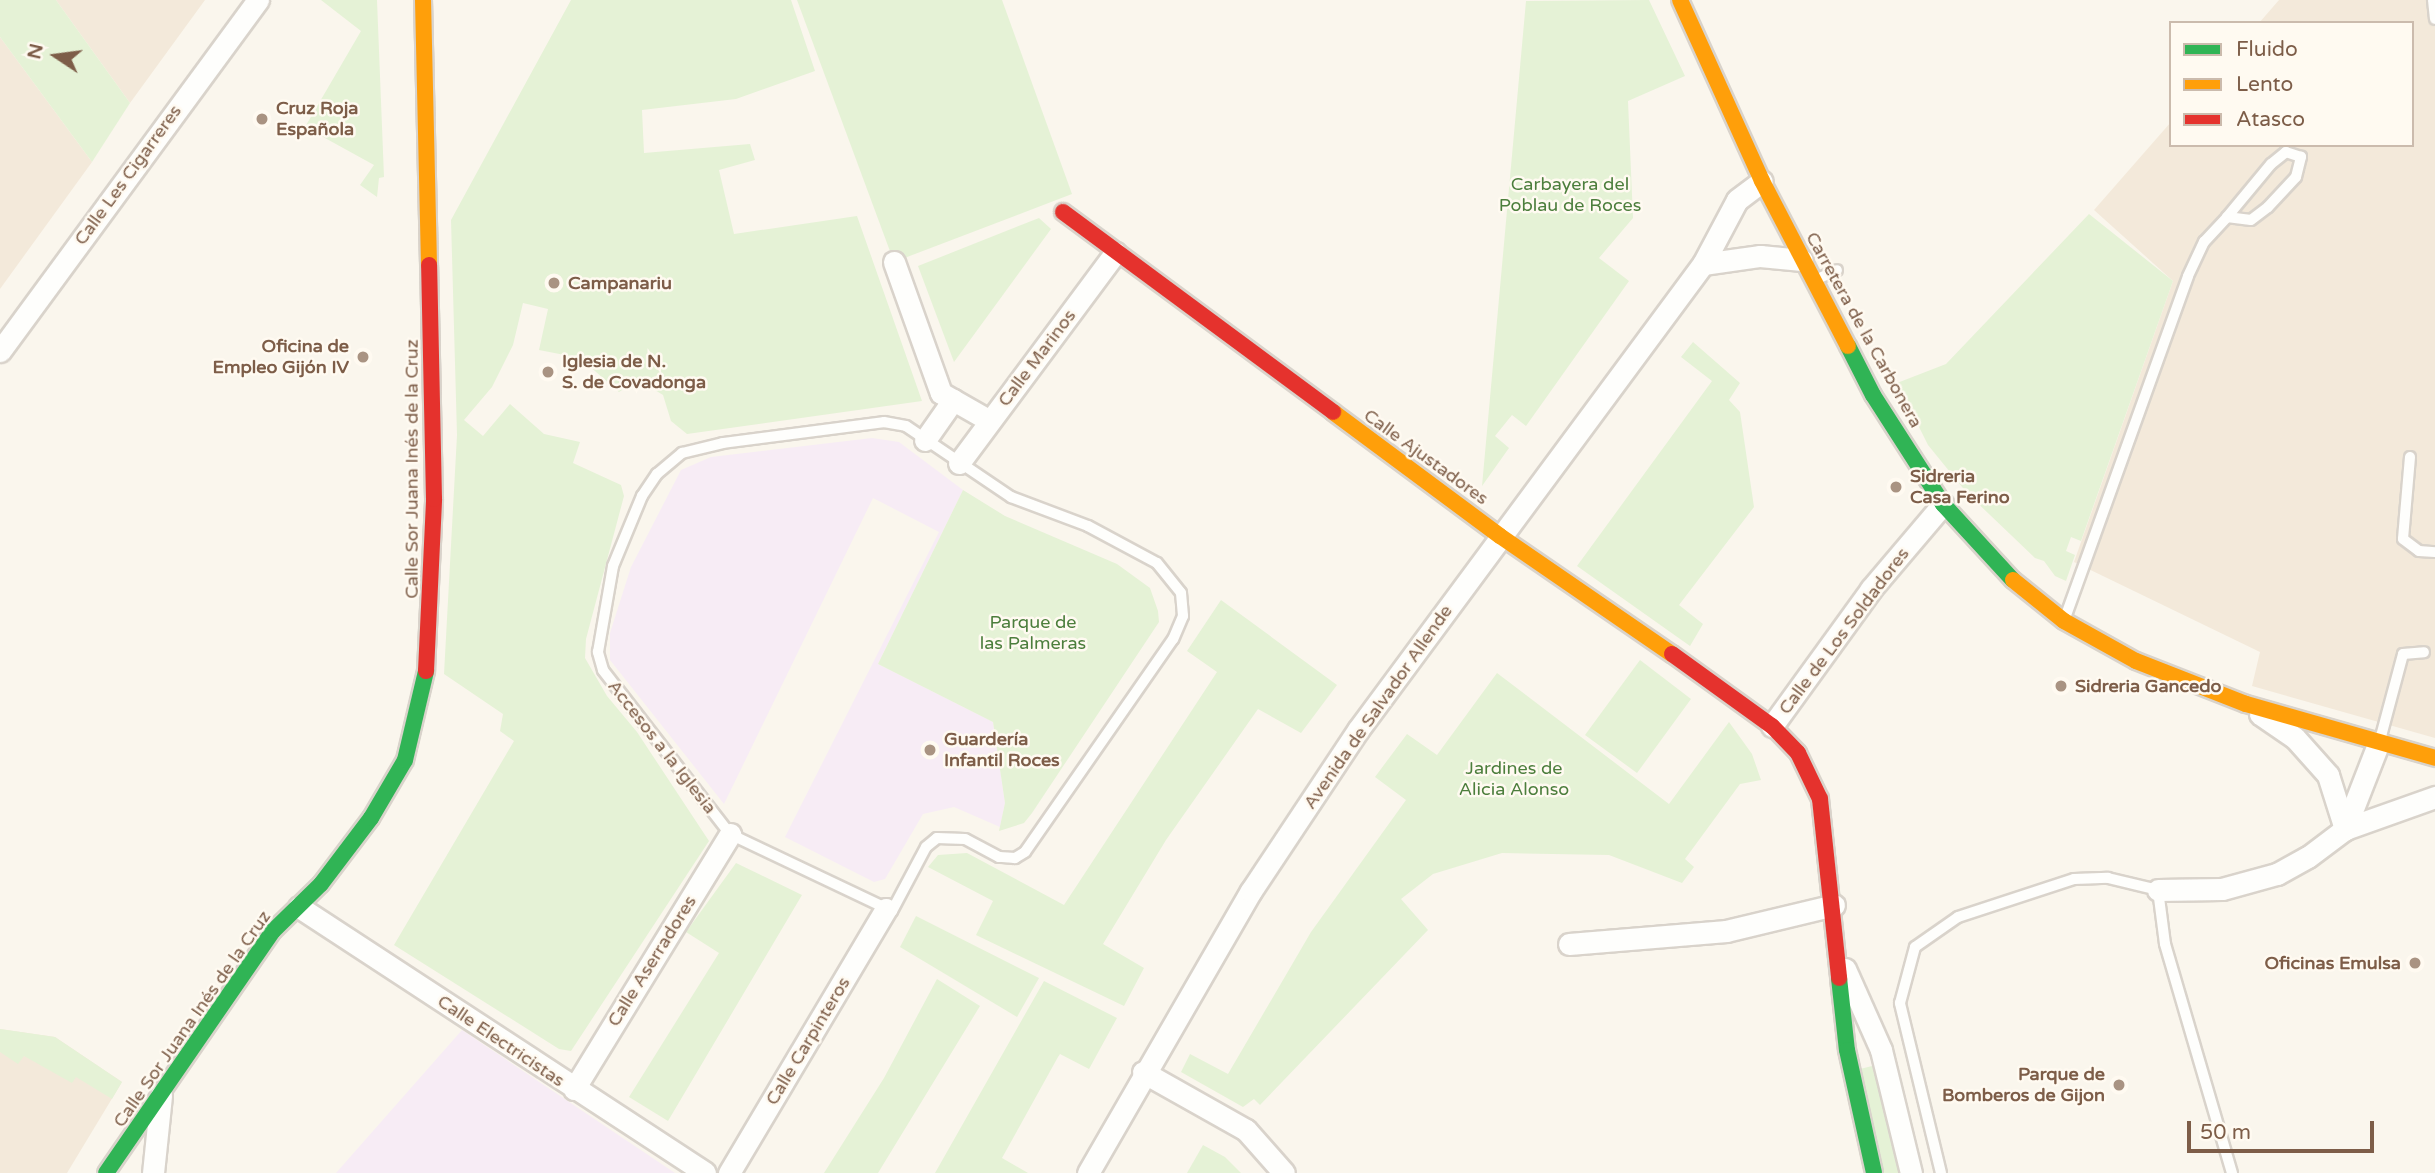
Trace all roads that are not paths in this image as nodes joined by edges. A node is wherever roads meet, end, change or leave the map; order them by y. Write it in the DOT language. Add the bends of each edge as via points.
graph roads {
  1 [pos="258,0"];
  2 [pos="423,0"];
  3 [pos="1680,0"];
  4 [pos="2433,0"];
  5 [pos="2435,19"];
  6 [pos="1762,181"];
  7 [pos="1063,212"];
  8 [pos="2227,217"];
  9 [pos="1115,253"];
  10 [pos="1802,260"];
  11 [pos="894,262"];
  12 [pos="1703,264"];
  13 [pos="1837,270"];
  14 [pos="1812,281"];
  15 [pos="0,351"];
  16 [pos="953,400"];
  17 [pos="990,421"];
  18 [pos="925,440"];
  19 [pos="2410,457"];
  20 [pos="959,463"];
  21 [pos="1943,505"];
  22 [pos="1500,536"];
  23 [pos="2435,552"];
  24 [pos="2064,621"];
  25 [pos="2424,652"];
  26 [pos="2246,704"];
  27 [pos="1772,726"];
  28 [pos="2379,742"];
  29 [pos="2435,758"];
  30 [pos="2435,797"];
  31 [pos="2345,829"];
  32 [pos="730,834"];
  33 [pos="2158,890"];
  34 [pos="1834,905"];
  35 [pos="299,907"];
  36 [pos="886,909"];
  37 [pos="1569,944"];
  38 [pos="1840,957"];
  39 [pos="1143,1072"];
  40 [pos="573,1089"];
  41 [pos="162,1093"];
  42 [pos="106,1173"];
  43 [pos="153,1173"];
  44 [pos="705,1173"];
  45 [pos="729,1173"];
  46 [pos="1088,1173"];
  47 [pos="1284,1173"];
  48 [pos="1874,1173"];
  49 [pos="1911,1173"];
  50 [pos="1941,1173"];
  51 [pos="2232,1173"];
  1 -- 15 [label="street, Calle Les Cigarreres"];
  2 -- 35 [label="street, Calle Sor Juana Inés de la Cruz" via="435,499 425,690 405,760 321,884"];
  3 -- 6 [label="street, Carretera de la Carbonera"];
  4 -- 5 [label="lane"];
  6 -- 10 [label="street, Carretera de la Carbonera"];
  6 -- 12 [label="street, Avenida de Salvador Allende" via="1737,200"];
  7 -- 9 [label="street, Calle Ajustadores"];
  8 -- 8 [label="lane" via="2251,219 2268,207 2296,177 2301,157 2286,152 2271,164"];
  8 -- 24 [label="lane" via="2204,242 2188,276"];
  9 -- 17 [label="street, Calle Marinos"];
  9 -- 22 [label="street, Calle Ajustadores"];
  10 -- 12 [label="street" via="1760,256"];
  10 -- 14 [label="street, Carretera de la Carbonera"];
  11 -- 16 [label="street" via="941,393"];
  12 -- 22 [label="street, Avenida de Salvador Allende"];
  13 -- 14 [label="lane"];
  14 -- 21 [label="street, Carretera de la Carbonera" via="1873,395"];
  16 -- 17 [label="street"];
  16 -- 18 [label="street"];
  17 -- 20 [label="street, Calle Marinos"];
  18 -- 20 [label="lane, Accesos a la Iglesia"];
  18 -- 32 [label="lane, Accesos a la Iglesia" via="906,426 884,422 723,443 682,453 657,474 642,496 614,566 597,652 603,670"];
  19 -- 23 [label="lane" via="2403,539 2419,551"];
  20 -- 36 [label="lane, Accesos a la Iglesia" via="1011,497 1097,530 1157,563 1181,593 1183,616 1173,639 1025,852 1014,858 999,857 965,839 937,838 926,847 891,911"];
  21 -- 24 [label="street, Carretera de la Carbonera" via="1995,565"];
  21 -- 27 [label="street, Calle de Los Soldadores" via="1871,589"];
  22 -- 27 [label="street, Calle Ajustadores"];
  22 -- 39 [label="street, Avenida de Salvador Allende" via="1358,730 1251,891"];
  24 -- 26 [label="street, Carretera de la Carbonera" via="2136,661"];
  25 -- 28 [label="lane" via="2403,654"];
  26 -- 28 [label="street, Carretera de la Carbonera"];
  26 -- 31 [label="street" via="2295,738 2328,775"];
  27 -- 34 [label="street, Calle Ajustadores" via="1798,753 1820,799"];
  28 -- 29 [label="street, Carretera de la Carbonera"];
  28 -- 31 [label="street"];
  30 -- 31 [label="street"];
  31 -- 33 [label="street" via="2277,874 2222,889"];
  32 -- 36 [label="lane"];
  32 -- 40 [label="street, Calle Aserradores"];
  33 -- 50 [label="lane" via="2108,878 2074,879 1958,917 1915,947 1900,1003"];
  33 -- 51 [label="lane" via="2165,944"];
  34 -- 37 [label="street" via="1726,931"];
  34 -- 38 [label="street, Calle Ajustadores"];
  35 -- 40 [label="street, Calle Electricistas"];
  35 -- 41 [label="street, Calle Sor Juana Inés de la Cruz" via="273,931"];
  36 -- 45 [label="street, Calle Carpinteros"];
  38 -- 48 [label="street, Calle Ajustadores" via="1847,1050"];
  38 -- 49 [label="street" via="1881,1050"];
  39 -- 46 [label="street, Avenida de Salvador Allende"];
  39 -- 47 [label="street" via="1246,1130"];
  40 -- 44 [label="street, Calle Electricistas"];
  41 -- 42 [label="street, Calle Sor Juana Inés de la Cruz"];
  41 -- 43 [label="street"];
}
